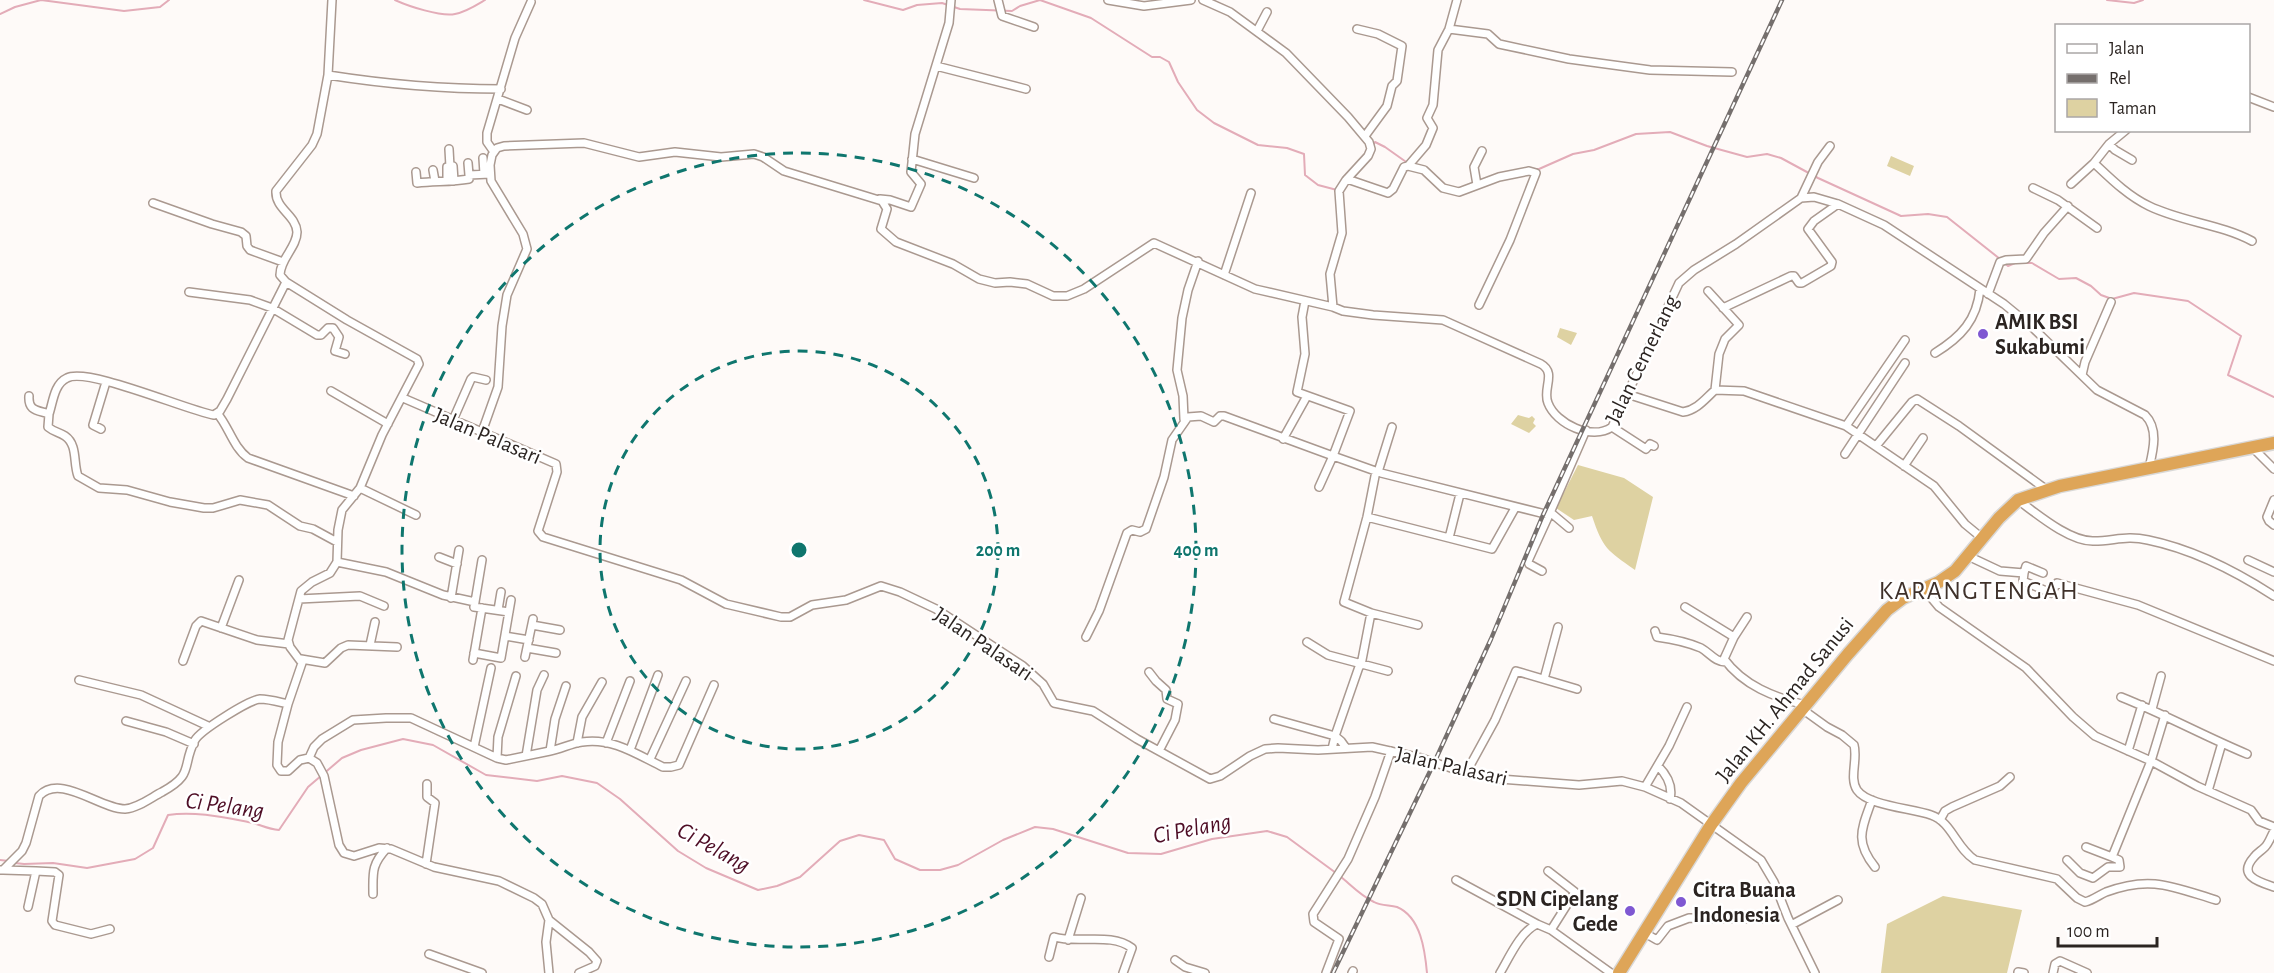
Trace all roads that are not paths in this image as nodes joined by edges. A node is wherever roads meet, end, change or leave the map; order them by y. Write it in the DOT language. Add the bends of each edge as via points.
graph roads {
  1 [pos="332,0"];
  2 [pos="951,0"];
  3 [pos="998,0"];
  4 [pos="1108,0"];
  5 [pos="1191,0"];
  6 [pos="1203,0"];
  7 [pos="1457,0"];
  8 [pos="531,2"];
  9 [pos="1267,12"];
  10 [pos="1034,27"];
  11 [pos="1357,29"];
  12 [pos="1449,29"];
  13 [pos="1257,31"];
  14 [pos="936,66"];
  15 [pos="1732,72"];
  16 [pos="328,75"];
  17 [pos="501,89"];
  18 [pos="1026,89"];
  19 [pos="2250,98"];
  20 [pos="498,99"];
  21 [pos="2274,107"];
  22 [pos="527,110"];
  23 [pos="2124,132"];
  24 [pos="1365,136"];
  25 [pos="2109,144"];
  26 [pos="1830,146"];
  27 [pos="449,149"];
  28 [pos="1482,151"];
  29 [pos="494,152"];
  30 [pos="483,158"];
  31 [pos="912,159"];
  32 [pos="2132,160"];
  33 [pos="468,163"];
  34 [pos="2094,163"];
  35 [pos="1408,166"];
  36 [pos="433,170"];
  37 [pos="416,172"];
  38 [pos="487,174"];
  39 [pos="469,175"];
  40 [pos="974,178"];
  41 [pos="1347,179"];
  42 [pos="435,181"];
  43 [pos="451,181"];
  44 [pos="2070,184"];
  45 [pos="1477,185"];
  46 [pos="2033,188"];
  47 [pos="1251,193"];
  48 [pos="1801,198"];
  49 [pos="879,200"];
  50 [pos="153,203"];
  51 [pos="1838,204"];
  52 [pos="2068,206"];
  53 [pos="2097,228"];
  54 [pos="2252,242"];
  55 [pos="1198,261"];
  56 [pos="283,262"];
  57 [pos="1224,275"];
  58 [pos="286,282"];
  59 [pos="1980,289"];
  60 [pos="1708,291"];
  61 [pos="189,292"];
  62 [pos="1988,294"];
  63 [pos="1305,300"];
  64 [pos="2111,302"];
  65 [pos="1479,305"];
  66 [pos="1333,307"];
  67 [pos="272,308"];
  68 [pos="1723,308"];
  69 [pos="1905,339"];
  70 [pos="1935,353"];
  71 [pos="345,354"];
  72 [pos="1905,363"];
  73 [pos="2082,375"];
  74 [pos="486,380"];
  75 [pos="106,382"];
  76 [pos="1715,390"];
  77 [pos="331,391"];
  78 [pos="1627,394"];
  79 [pos="29,396"];
  80 [pos="1307,396"];
  81 [pos="403,398"];
  82 [pos="217,413"];
  83 [pos="49,414"];
  84 [pos="453,420"];
  85 [pos="1184,420"];
  86 [pos="388,424"];
  87 [pos="1846,426"];
  88 [pos="1392,427"];
  89 [pos="1611,427"];
  90 [pos="101,429"];
  91 [pos="1586,430"];
  92 [pos="482,432"];
  93 [pos="1858,433"];
  94 [pos="1923,438"];
  95 [pos="1283,439"];
  96 [pos="2271,444"];
  97 [pos="1654,446"];
  98 [pos="1876,446"];
  99 [pos="2253,448"];
  100 [pos="1845,454"];
  101 [pos="1333,456"];
  102 [pos="1904,466"];
  103 [pos="2271,467"];
  104 [pos="2149,468"];
  105 [pos="1377,472"];
  106 [pos="1319,487"];
  107 [pos="360,488"];
  108 [pos="2047,490"];
  109 [pos="1460,494"];
  110 [pos="354,496"];
  111 [pos="2018,500"];
  112 [pos="2274,500"];
  113 [pos="1515,508"];
  114 [pos="1550,514"];
  115 [pos="416,515"];
  116 [pos="1367,517"];
  117 [pos="2274,525"];
  118 [pos="1569,528"];
  119 [pos="1449,538"];
  120 [pos="1982,538"];
  121 [pos="337,542"];
  122 [pos="459,550"];
  123 [pos="1968,556"];
  124 [pos="439,557"];
  125 [pos="482,560"];
  126 [pos="2248,560"];
  127 [pos="337,562"];
  128 [pos="457,564"];
  129 [pos="1542,571"];
  130 [pos="2274,572"];
  131 [pos="2024,573"];
  132 [pos="2043,573"];
  133 [pos="239,580"];
  134 [pos="1924,589"];
  135 [pos="501,592"];
  136 [pos="2274,596"];
  137 [pos="451,598"];
  138 [pos="298,599"];
  139 [pos="511,600"];
  140 [pos="475,602"];
  141 [pos="384,606"];
  142 [pos="1685,607"];
  143 [pos="482,608"];
  144 [pos="498,610"];
  145 [pos="509,612"];
  146 [pos="1371,613"];
  147 [pos="1747,617"];
  148 [pos="375,622"];
  149 [pos="1418,625"];
  150 [pos="1558,627"];
  151 [pos="221,628"];
  152 [pos="560,630"];
  153 [pos="1655,631"];
  154 [pos="505,636"];
  155 [pos="1086,637"];
  156 [pos="1734,637"];
  157 [pos="1307,642"];
  158 [pos="289,644"];
  159 [pos="528,644"];
  160 [pos="370,645"];
  161 [pos="397,647"];
  162 [pos="556,653"];
  163 [pos="525,657"];
  164 [pos="301,659"];
  165 [pos="183,661"];
  166 [pos="2274,661"];
  167 [pos="1726,662"];
  168 [pos="1360,664"];
  169 [pos="491,668"];
  170 [pos="1388,671"];
  171 [pos="1149,672"];
  172 [pos="544,675"];
  173 [pos="658,675"];
  174 [pos="516,676"];
  175 [pos="2162,676"];
  176 [pos="79,680"];
  177 [pos="1544,680"];
  178 [pos="630,681"];
  179 [pos="686,681"];
  180 [pos="602,682"];
  181 [pos="714,685"];
  182 [pos="566,686"];
  183 [pos="1577,689"];
  184 [pos="2121,697"];
  185 [pos="288,704"];
  186 [pos="2142,705"];
  187 [pos="1687,707"];
  188 [pos="1803,707"];
  189 [pos="2152,709"];
  190 [pos="2165,715"];
  191 [pos="1274,719"];
  192 [pos="126,721"];
  193 [pos="208,726"];
  194 [pos="1335,736"];
  195 [pos="577,743"];
  196 [pos="606,743"];
  197 [pos="2222,743"];
  198 [pos="194,744"];
  199 [pos="474,747"];
  200 [pos="1332,748"];
  201 [pos="1346,748"];
  202 [pos="630,750"];
  203 [pos="1159,751"];
  204 [pos="1391,751"];
  205 [pos="2128,751"];
  206 [pos="550,752"];
  207 [pos="2247,754"];
  208 [pos="526,756"];
  209 [pos="309,758"];
  210 [pos="497,758"];
  211 [pos="650,759"];
  212 [pos="2151,761"];
  213 [pos="1658,766"];
  214 [pos="1466,773"];
  215 [pos="2010,777"];
  216 [pos="427,784"];
  217 [pos="1645,787"];
  218 [pos="2208,791"];
  219 [pos="1670,799"];
  220 [pos="1872,800"];
  221 [pos="1940,820"];
  222 [pos="1711,825"];
  223 [pos="2274,829"];
  224 [pos="2086,847"];
  225 [pos="387,848"];
  226 [pos="2112,856"];
  227 [pos="2067,860"];
  228 [pos="426,864"];
  229 [pos="1875,867"];
  230 [pos="4,868"];
  231 [pos="36,871"];
  232 [pos="1548,871"];
  233 [pos="1456,880"];
  234 [pos="2274,887"];
  235 [pos="373,894"];
  236 [pos="1081,898"];
  237 [pos="1838,900"];
  238 [pos="2216,900"];
  239 [pos="28,907"];
  240 [pos="1767,919"];
  241 [pos="549,920"];
  242 [pos="1537,924"];
  243 [pos="1793,924"];
  244 [pos="111,929"];
  245 [pos="1551,930"];
  246 [pos="1643,932"];
  247 [pos="1068,940"];
  248 [pos="429,954"];
  249 [pos="1049,957"];
  250 [pos="1175,960"];
  251 [pos="1184,970"];
  252 [pos="482,973"];
  253 [pos="549,973"];
  254 [pos="579,973"];
  255 [pos="1123,973"];
  256 [pos="1205,973"];
  257 [pos="1326,973"];
  258 [pos="1500,973"];
  259 [pos="1611,973"];
  260 [pos="1618,973"];
  261 [pos="1815,973"];
  262 [pos="2053,973"];
  263 [pos="2087,973"];
  1 -- 16 [label="street"];
  2 -- 14 [label="street" via="950,23"];
  3 -- 10 [label="street" via="1002,16"];
  4 -- 5 [label="street" via="1144,6"];
  6 -- 13 [label="street" via="1223,8"];
  7 -- 12 [label="street"];
  8 -- 17 [label="street" via="515,38"];
  9 -- 13 [label="street"];
  11 -- 24 [label="street" via="1387,37 1402,46 1397,81 1387,106"];
  12 -- 15 [label="street" via="1488,34 1498,44 1569,59 1650,70"];
  12 -- 35 [label="street" via="1438,50 1433,105 1427,118 1433,132"];
  13 -- 24 [label="street" via="1286,53"];
  14 -- 18 [label="street"];
  14 -- 31 [label="street" via="915,134"];
  16 -- 17 [label="street" via="376,83"];
  16 -- 56 [label="street" via="315,140 276,191 276,201 295,224 297,233"];
  17 -- 20 [label="street"];
  19 -- 21 [label="street"];
  20 -- 22 [label="street"];
  20 -- 29 [label="street" via="486,136"];
  23 -- 25 [label="street"];
  24 -- 41 [label="street" via="1371,146 1368,156"];
  25 -- 32 [label="street"];
  25 -- 34 [label="street"];
  26 -- 48 [label="street"];
  27 -- 43 [label="street"];
  28 -- 45 [label="street" via="1474,167"];
  29 -- 38 [label="street"];
  29 -- 49 [label="street" via="510,145 584,143 639,157 675,152 721,157 754,154 784,171"];
  30 -- 38 [label="street"];
  31 -- 40 [label="street"];
  31 -- 49 [label="street" via="911,172 921,184 912,207"];
  33 -- 39 [label="street"];
  34 -- 44 [label="street"];
  34 -- 54 [label="street" via="2122,189 2150,207"];
  35 -- 41 [label="street" via="1388,193"];
  35 -- 45 [label="street" via="1424,170 1450,191 1463,192"];
  36 -- 42 [label="street"];
  37 -- 42 [label="street" via="417,183"];
  38 -- 39 [label="street"];
  38 -- 92 [label="street" via="527,245 507,295 496,394"];
  39 -- 43 [label="street" via="469,179"];
  41 -- 66 [label="street" via="1340,191 1342,233 1330,274"];
  42 -- 43 [label="street"];
  45 -- 65 [label="street" via="1498,177 1536,172"];
  46 -- 52 [label="street"];
  47 -- 57 [label="street"];
  48 -- 51 [label="street" via="1814,197"];
  48 -- 78 [label="street, Jalan Cemerlang" via="1679,283"];
  49 -- 55 [label="street, Jalan Cemerlang" via="887,209 881,229 896,242 953,264 979,279 1019,282 1053,296 1067,296 1084,289 1152,243"];
  50 -- 56 [label="street" via="241,232 250,250"];
  51 -- 59 [label="street" via="1884,225"];
  51 -- 68 [label="street" via="1808,229 1831,266 1802,283 1791,276"];
  52 -- 53 [label="street"];
  52 -- 62 [label="street" via="2026,259 2000,262"];
  55 -- 57 [label="street, Jalan Cemerlang"];
  55 -- 85 [label="street" via="1182,318 1177,370"];
  56 -- 58 [label="street" via="280,275"];
  57 -- 63 [label="street, Jalan Cemerlang" via="1255,289"];
  58 -- 67 [label="street"];
  58 -- 81 [label="street" via="417,359 418,367"];
  59 -- 62 [label="street"];
  59 -- 70 [label="street" via="1973,319"];
  60 -- 68 [label="street"];
  61 -- 67 [label="street" via="232,296"];
  62 -- 73 [label="street" via="2017,314"];
  63 -- 66 [label="street, Jalan Cemerlang"];
  63 -- 80 [label="street" via="1305,354 1297,390"];
  64 -- 73 [label="street"];
  66 -- 91 [label="street, Jalan Cemerlang" via="1373,315 1443,320 1541,364 1549,374 1546,393 1554,413 1567,424"];
  67 -- 71 [label="street" via="317,334 333,328 339,337 335,351"];
  67 -- 82 [label="street"];
  68 -- 76 [label="street" via="1739,325 1725,339 1719,354"];
  69 -- 87 [label="street"];
  72 -- 93 [label="street"];
  73 -- 104 [label="street" via="2097,390 2150,420 2153,435"];
  74 -- 84 [label="street" via="471,379"];
  75 -- 82 [label="street"];
  75 -- 83 [label="street" via="67,378 57,387"];
  75 -- 90 [label="street" via="93,425"];
  76 -- 78 [label="street" via="1699,405 1683,412"];
  76 -- 87 [label="street" via="1744,391"];
  77 -- 86 [label="street"];
  78 -- 89 [label="street, Jalan Cemerlang"];
  79 -- 83 [label="street" via="31,408"];
  80 -- 95 [label="street"];
  80 -- 101 [label="street" via="1350,411"];
  81 -- 84 [label="street, Jalan Palasari"];
  81 -- 86 [label="street"];
  82 -- 110 [label="street" via="248,458"];
  83 -- 121 [label="street" via="48,427 64,435 74,448 78,476 94,486 204,508 240,500 268,505 300,526"];
  84 -- 92 [label="street, Jalan Palasari"];
  85 -- 95 [label="street" via="1197,415 1214,422 1224,416"];
  85 -- 155 [label="street" via="1172,440 1146,529 1127,533"];
  86 -- 107 [label="street"];
  87 -- 93 [label="street"];
  88 -- 105 [label="street"];
  89 -- 91 [label="street, Jalan Cemerlang" via="1599,433"];
  89 -- 97 [label="street" via="1646,449 1650,444"];
  91 -- 114 [label="street"];
  92 -- 203 [label="street, Jalan Palasari" via="557,466 539,523 538,531 543,537 681,580 726,604 780,617 790,618 812,605 846,600 881,586 900,592 936,609 1008,655 1043,684 1054,703 1093,711"];
  93 -- 98 [label="street"];
  93 -- 100 [label="street"];
  94 -- 102 [label="street"];
  95 -- 101 [label="street"];
  96 -- 99 [label="highway, Jalan KH. Ahmad Sanusi"];
  96 -- 103 [label="street"];
  98 -- 102 [label="street"];
  98 -- 108 [label="street" via="1917,399"];
  99 -- 103 [label="street"];
  99 -- 104 [label="highway, Jalan KH. Ahmad Sanusi"];
  101 -- 105 [label="street"];
  101 -- 106 [label="street"];
  102 -- 120 [label="street" via="1934,486"];
  104 -- 108 [label="highway, Jalan KH. Ahmad Sanusi"];
  105 -- 109 [label="street"];
  105 -- 116 [label="street"];
  107 -- 110 [label="street"];
  107 -- 115 [label="street"];
  108 -- 111 [label="highway, Jalan KH. Ahmad Sanusi"];
  109 -- 113 [label="street"];
  109 -- 119 [label="street"];
  110 -- 121 [label="street" via="342,510"];
  111 -- 120 [label="highway, Jalan KH. Ahmad Sanusi"];
  111 -- 136 [label="street" via="2084,540 2124,537 2155,541 2198,556"];
  112 -- 117 [label="street" via="2267,517"];
  113 -- 114 [label="street"];
  113 -- 119 [label="street" via="1492,549"];
  114 -- 118 [label="street"];
  114 -- 129 [label="street" via="1528,561"];
  116 -- 119 [label="street"];
  116 -- 146 [label="street" via="1344,601"];
  120 -- 123 [label="highway, Jalan KH. Ahmad Sanusi"];
  121 -- 127 [label="street"];
  122 -- 128 [label="street"];
  123 -- 131 [label="street" via="2000,572"];
  123 -- 134 [label="highway, Jalan KH. Ahmad Sanusi" via="1955,571"];
  124 -- 128 [label="street"];
  125 -- 140 [label="street"];
  126 -- 130 [label="street"];
  127 -- 137 [label="street" via="386,572"];
  127 -- 138 [label="street" via="330,573 304,588"];
  128 -- 137 [label="street"];
  131 -- 132 [label="street" via="2026,566"];
  131 -- 166 [label="street" via="2023,581 2051,593 2057,584 2138,605"];
  133 -- 151 [label="street"];
  134 -- 188 [label="highway, Jalan KH. Ahmad Sanusi" via="1880,615"];
  134 -- 205 [label="street" via="1939,606 2026,668 2096,736"];
  135 -- 144 [label="street"];
  137 -- 140 [label="street"];
  138 -- 141 [label="street" via="360,596"];
  138 -- 158 [label="street"];
  139 -- 145 [label="street"];
  140 -- 143 [label="street" via="474,607"];
  142 -- 156 [label="street"];
  143 -- 144 [label="street"];
  143 -- 154 [label="street" via="473,656 501,658"];
  144 -- 145 [label="street"];
  145 -- 154 [label="street"];
  146 -- 149 [label="street"];
  146 -- 168 [label="street"];
  147 -- 156 [label="street"];
  148 -- 160 [label="street"];
  150 -- 177 [label="street"];
  151 -- 158 [label="street" via="257,640"];
  151 -- 165 [label="street" via="199,622"];
  152 -- 159 [label="street" via="532,622"];
  153 -- 167 [label="street" via="1657,637 1687,643"];
  154 -- 159 [label="street"];
  156 -- 167 [label="street" via="1725,655"];
  157 -- 168 [label="street" via="1323,653"];
  158 -- 164 [label="street"];
  159 -- 162 [label="street"];
  159 -- 163 [label="street"];
  160 -- 161 [label="street"];
  160 -- 164 [label="street" via="344,646 326,663"];
  164 -- 185 [label="street" via="302,668"];
  167 -- 188 [label="street" via="1763,692"];
  168 -- 170 [label="street"];
  168 -- 194 [label="street"];
  169 -- 199 [label="street"];
  171 -- 203 [label="street" via="1166,690 1167,699 1178,704 1175,720"];
  172 -- 208 [label="street" via="537,690"];
  173 -- 202 [label="street"];
  174 -- 210 [label="street" via="498,737"];
  175 -- 189 [label="street"];
  176 -- 193 [label="street" via="141,695"];
  177 -- 183 [label="street"];
  177 -- 214 [label="street" via="1516,671"];
  178 -- 196 [label="street"];
  179 -- 211 [label="street"];
  180 -- 195 [label="street" via="582,717"];
  181 -- 211 [label="street" via="679,765 663,767"];
  182 -- 206 [label="street"];
  184 -- 186 [label="street"];
  185 -- 193 [label="street" via="255,700"];
  185 -- 209 [label="street" via="278,742 277,765 281,771 288,771 300,760"];
  186 -- 189 [label="street"];
  186 -- 205 [label="street"];
  187 -- 213 [label="street"];
  188 -- 220 [label="street" via="1854,745 1855,786 1864,798"];
  188 -- 222 [label="highway, Jalan KH. Ahmad Sanusi"];
  189 -- 190 [label="street"];
  190 -- 197 [label="street"];
  190 -- 212 [label="street"];
  191 -- 194 [label="street"];
  192 -- 198 [label="street"];
  193 -- 198 [label="street"];
  194 -- 200 [label="street"];
  194 -- 201 [label="street"];
  195 -- 196 [label="street"];
  195 -- 206 [label="street"];
  196 -- 202 [label="street"];
  197 -- 207 [label="street"];
  197 -- 218 [label="street"];
  198 -- 230 [label="street" via="182,778 133,807 120,808 54,788 43,791 26,843"];
  199 -- 209 [label="street" via="411,718 369,718 353,720 337,729 314,747"];
  199 -- 210 [label="street"];
  200 -- 201 [label="street, Jalan Palasari"];
  200 -- 203 [label="street, Jalan Palasari" via="1265,749 1213,778 1204,777"];
  201 -- 204 [label="street, Jalan Palasari"];
  202 -- 211 [label="street"];
  204 -- 214 [label="street, Jalan Palasari"];
  204 -- 257 [label="street" via="1347,860 1312,917 1339,939"];
  205 -- 212 [label="street"];
  206 -- 208 [label="street"];
  208 -- 210 [label="street"];
  209 -- 225 [label="street" via="323,773 340,849 354,856"];
  212 -- 218 [label="street"];
  212 -- 226 [label="street"];
  213 -- 217 [label="street"];
  213 -- 219 [label="street" via="1671,787"];
  214 -- 217 [label="street, Jalan Palasari" via="1570,784 1622,781"];
  215 -- 221 [label="street" via="2000,786 1945,811"];
  216 -- 228 [label="street" via="427,797 435,803"];
  217 -- 219 [label="street, Jalan Palasari"];
  218 -- 223 [label="street" via="2251,810 2259,821"];
  219 -- 222 [label="street, Jalan Palasari"];
  220 -- 221 [label="street"];
  220 -- 229 [label="street" via="1860,835"];
  221 -- 238 [label="street" via="1975,860 2057,879 2085,902 2105,892 2150,883"];
  222 -- 243 [label="street, Jalan Palasari" via="1761,860"];
  222 -- 246 [label="highway, Jalan KH. Ahmad Sanusi"];
  223 -- 234 [label="street" via="2248,868 2255,881"];
  224 -- 226 [label="street"];
  225 -- 228 [label="street"];
  225 -- 235 [label="street" via="376,860"];
  226 -- 227 [label="street" via="2119,860 2120,867 2108,867 2093,878 2080,873"];
  228 -- 241 [label="street" via="499,881 542,904"];
  230 -- 231 [label="street"];
  231 -- 239 [label="street"];
  231 -- 244 [label="street" via="59,875 52,921 55,925 91,934"];
  232 -- 245 [label="street" via="1575,892"];
  233 -- 242 [label="street"];
  236 -- 247 [label="street"];
  237 -- 243 [label="street"];
  240 -- 246 [label="street" via="1689,918 1668,926 1657,940"];
  241 -- 253 [label="street"];
  241 -- 254 [label="street" via="597,961 595,966"];
  242 -- 245 [label="street"];
  242 -- 258 [label="street" via="1523,937"];
  243 -- 261 [label="street, Jalan Palasari"];
  245 -- 259 [label="street"];
  246 -- 260 [label="highway, Jalan KH. Ahmad Sanusi"];
  247 -- 249 [label="street" via="1054,937"];
  247 -- 255 [label="street" via="1108,940 1131,946"];
  248 -- 252 [label="street"];
  250 -- 251 [label="street"];
  251 -- 256 [label="street"];
  262 -- 263 [label="street" via="2058,961"];
}
